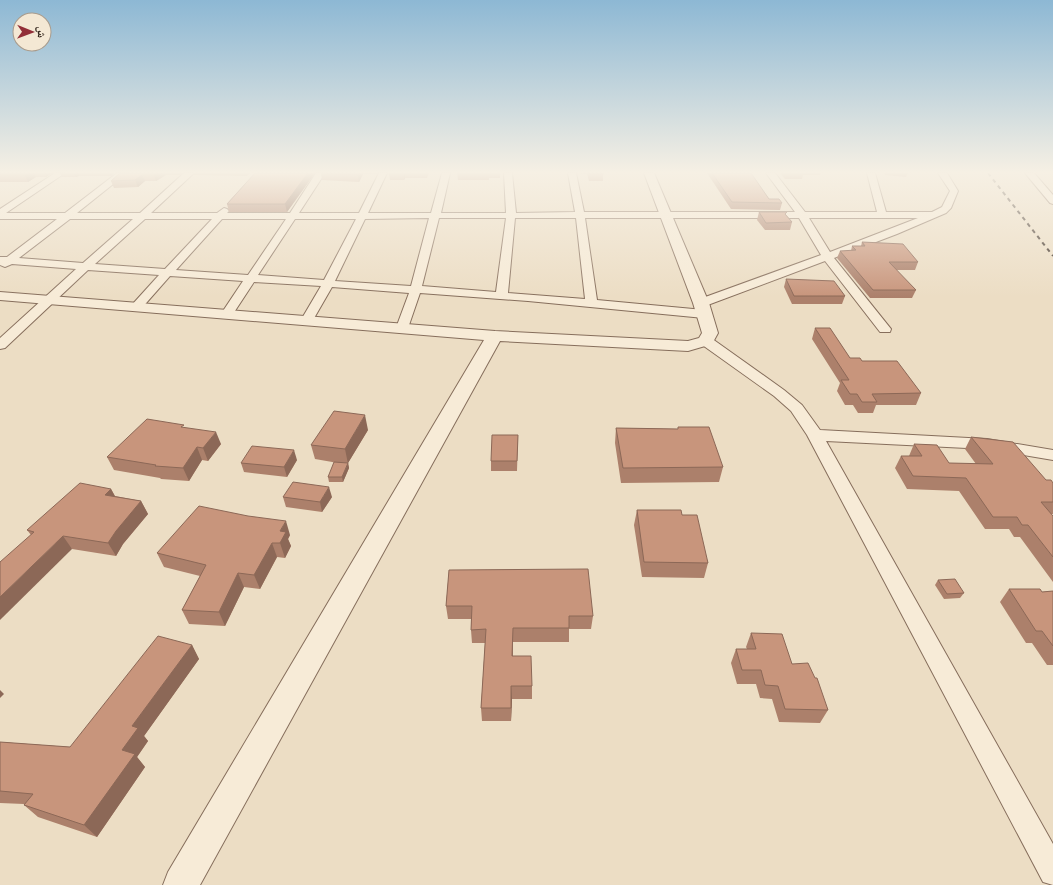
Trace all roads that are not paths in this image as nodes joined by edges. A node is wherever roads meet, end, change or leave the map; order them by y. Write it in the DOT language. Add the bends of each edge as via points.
graph roads {
  1 [pos="639,214"];
  2 [pos="665,214"];
  3 [pos="706,214"];
  4 [pos="858,214"];
  5 [pos="898,214"];
  6 [pos="69,215"];
  7 [pos="363,215"];
  8 [pos="511,215"];
  9 [pos="580,215"];
  10 [pos="802,215"];
  11 [pos="934,215"];
  12 [pos="0,216"];
  13 [pos="143,216"];
  14 [pos="220,216"];
  15 [pos="292,216"];
  16 [pos="435,216"];
  17 [pos="827,256"];
  18 [pos="3,263"];
  19 [pos="86,267"];
  20 [pos="168,273"];
  21 [pos="250,278"];
  22 [pos="328,284"];
  23 [pos="416,289"];
  24 [pos="502,295"];
  25 [pos="0,296"];
  26 [pos="48,300"];
  27 [pos="591,302"];
  28 [pos="136,307"];
  29 [pos="703,309"];
  30 [pos="227,314"];
  31 [pos="307,320"];
  32 [pos="402,328"];
  33 [pos="885,329"];
  34 [pos="495,336"];
  35 [pos="706,341"];
  36 [pos="0,345"];
  37 [pos="816,435"];
  38 [pos="1053,455"];
  39 [pos="1053,872"];
  40 [pos="181,885"];
  1 -- 9 [label="street"];
  2 -- 29 [label="street"];
  3 -- 10 [label="street"];
  4 -- 10 [label="street"];
  5 -- 11 [label="street"];
  6 -- 12 [label="street"];
  6 -- 13 [label="street"];
  6 -- 18 [label="street"];
  7 -- 15 [label="street"];
  7 -- 16 [label="street"];
  7 -- 22 [label="street"];
  8 -- 9 [label="street"];
  8 -- 16 [label="street"];
  8 -- 24 [label="street"];
  9 -- 27 [label="street"];
  10 -- 17 [label="street"];
  11 -- 17 [label="street"];
  13 -- 14 [label="street"];
  13 -- 19 [label="street"];
  14 -- 15 [label="street"];
  14 -- 20 [label="street"];
  15 -- 21 [label="street"];
  16 -- 23 [label="street"];
  17 -- 29 [label="street"];
  17 -- 33 [label="street"];
  18 -- 19 [label="street"];
  19 -- 20 [label="street"];
  19 -- 26 [label="street"];
  20 -- 21 [label="street"];
  20 -- 28 [label="street"];
  21 -- 22 [label="street"];
  21 -- 30 [label="street"];
  22 -- 23 [label="street"];
  22 -- 31 [label="street"];
  23 -- 24 [label="street"];
  23 -- 32 [label="street"];
  24 -- 27 [label="street"];
  25 -- 26 [label="street"];
  26 -- 28 [label="street"];
  26 -- 36 [label="street"];
  27 -- 29 [label="street"];
  28 -- 30 [label="street"];
  29 -- 35 [label="street" via="710,333"];
  30 -- 31 [label="street"];
  31 -- 32 [label="street"];
  32 -- 34 [label="street"];
  34 -- 35 [label="street" via="688,346"];
  34 -- 40 [label="street"];
  35 -- 37 [label="street" via="797,408"];
  37 -- 38 [label="street" via="987,444"];
  37 -- 39 [label="street"];
}
